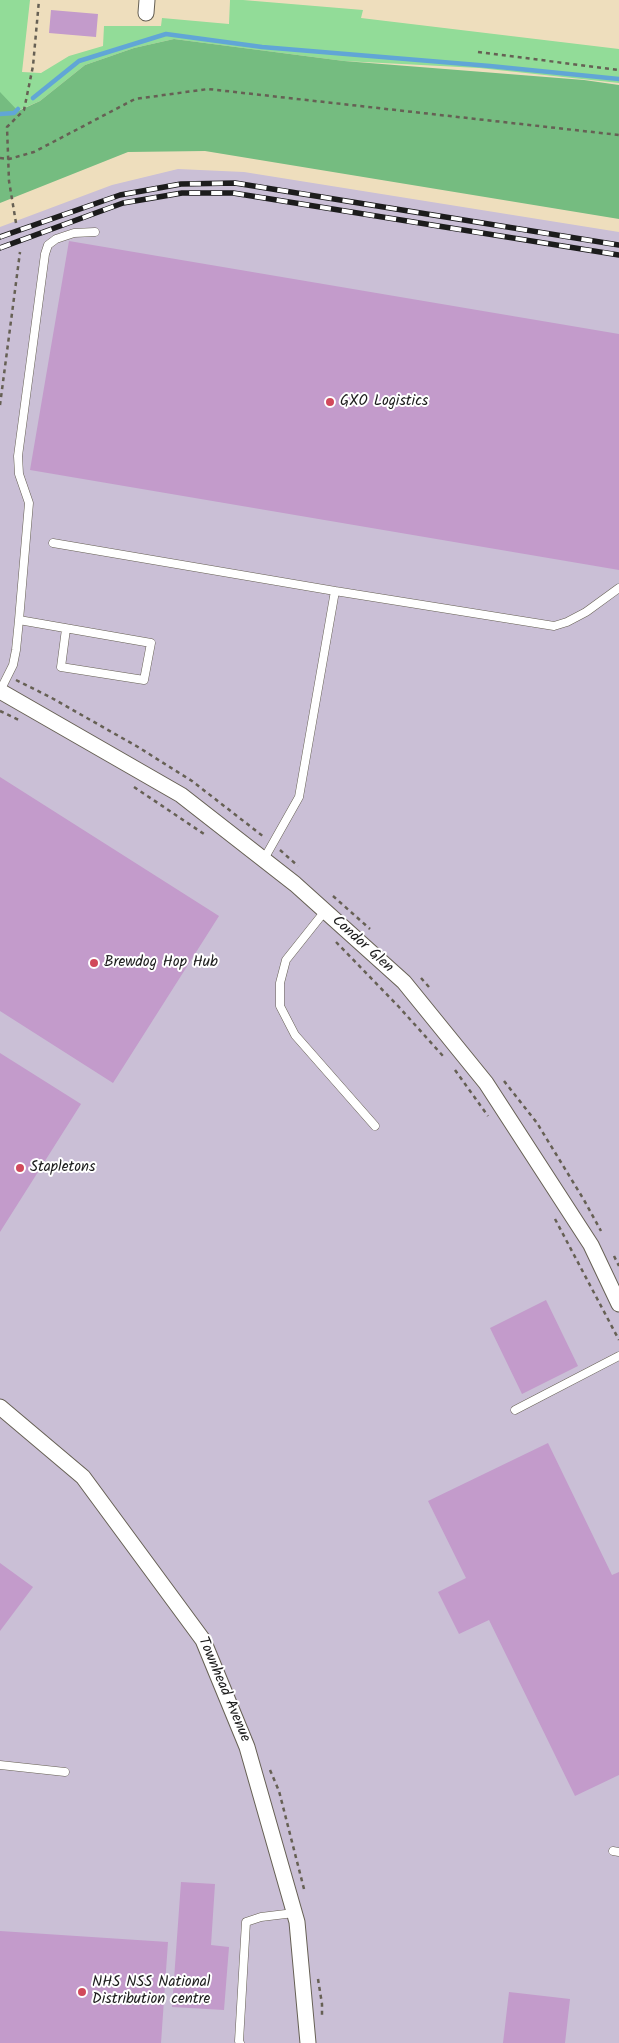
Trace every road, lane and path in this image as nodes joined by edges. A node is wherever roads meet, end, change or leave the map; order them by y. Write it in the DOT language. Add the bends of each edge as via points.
graph roads {
  1 [pos="39,0"];
  2 [pos="478,52"];
  3 [pos="619,70"];
  4 [pos="619,135"];
  5 [pos="0,158"];
  6 [pos="9,159"];
  7 [pos="16,222"];
  8 [pos="95,232"];
  9 [pos="20,252"];
  10 [pos="0,405"];
  11 [pos="53,542"];
  12 [pos="619,588"];
  13 [pos="335,591"];
  14 [pos="19,620"];
  15 [pos="66,629"];
  16 [pos="0,691"];
  17 [pos="0,711"];
  18 [pos="22,722"];
  19 [pos="129,783"];
  20 [pos="209,837"];
  21 [pos="264,859"];
  22 [pos="320,916"];
  23 [pos="449,1062"];
  24 [pos="454,1069"];
  25 [pos="493,1123"];
  26 [pos="375,1126"];
  27 [pos="555,1219"];
  28 [pos="619,1304"];
  29 [pos="619,1340"];
  30 [pos="619,1356"];
  31 [pos="0,1406"];
  32 [pos="515,1410"];
  33 [pos="0,1765"];
  34 [pos="65,1772"];
  35 [pos="294,1913"];
  36 [pos="240,2043"];
  37 [pos="308,2043"];
  1 -- 6 [label="path" via="33,66 24,110 7,127"];
  2 -- 3 [label="path"];
  4 -- 6 [label="path" via="208,89 135,99 34,152"];
  5 -- 6 [label="path"];
  6 -- 7 [label="path" via="10,194"];
  8 -- 14 [label="lane" via="74,233 56,239 48,245 45,254 18,456 18,474 29,503"];
  9 -- 10 [label="path"];
  11 -- 13 [label="lane"];
  12 -- 13 [label="lane" via="586,612 554,626"];
  13 -- 21 [label="lane" via="299,797"];
  14 -- 15 [label="lane"];
  14 -- 16 [label="lane" via="12,665"];
  15 -- 15 [label="lane" via="61,667 144,680 151,643"];
  16 -- 21 [label="street, Condor Glen" via="181,795"];
  17 -- 18 [label="path"];
  19 -- 20 [label="path"];
  21 -- 22 [label="street, Condor Glen" via="296,884"];
  22 -- 23 [label="path"];
  22 -- 26 [label="lane" via="286,960 280,983 280,1006 295,1035"];
  22 -- 28 [label="street, Condor Glen" via="404,982 486,1083 591,1245"];
  24 -- 25 [label="path"];
  27 -- 29 [label="path"];
  30 -- 32 [label="lane"];
  31 -- 35 [label="street, Townhead Avenue" via="83,1476 203,1640 247,1747"];
  33 -- 34 [label="lane"];
  35 -- 36 [label="lane" via="246,1922"];
  35 -- 37 [label="street, Townhead Avenue"];
}
